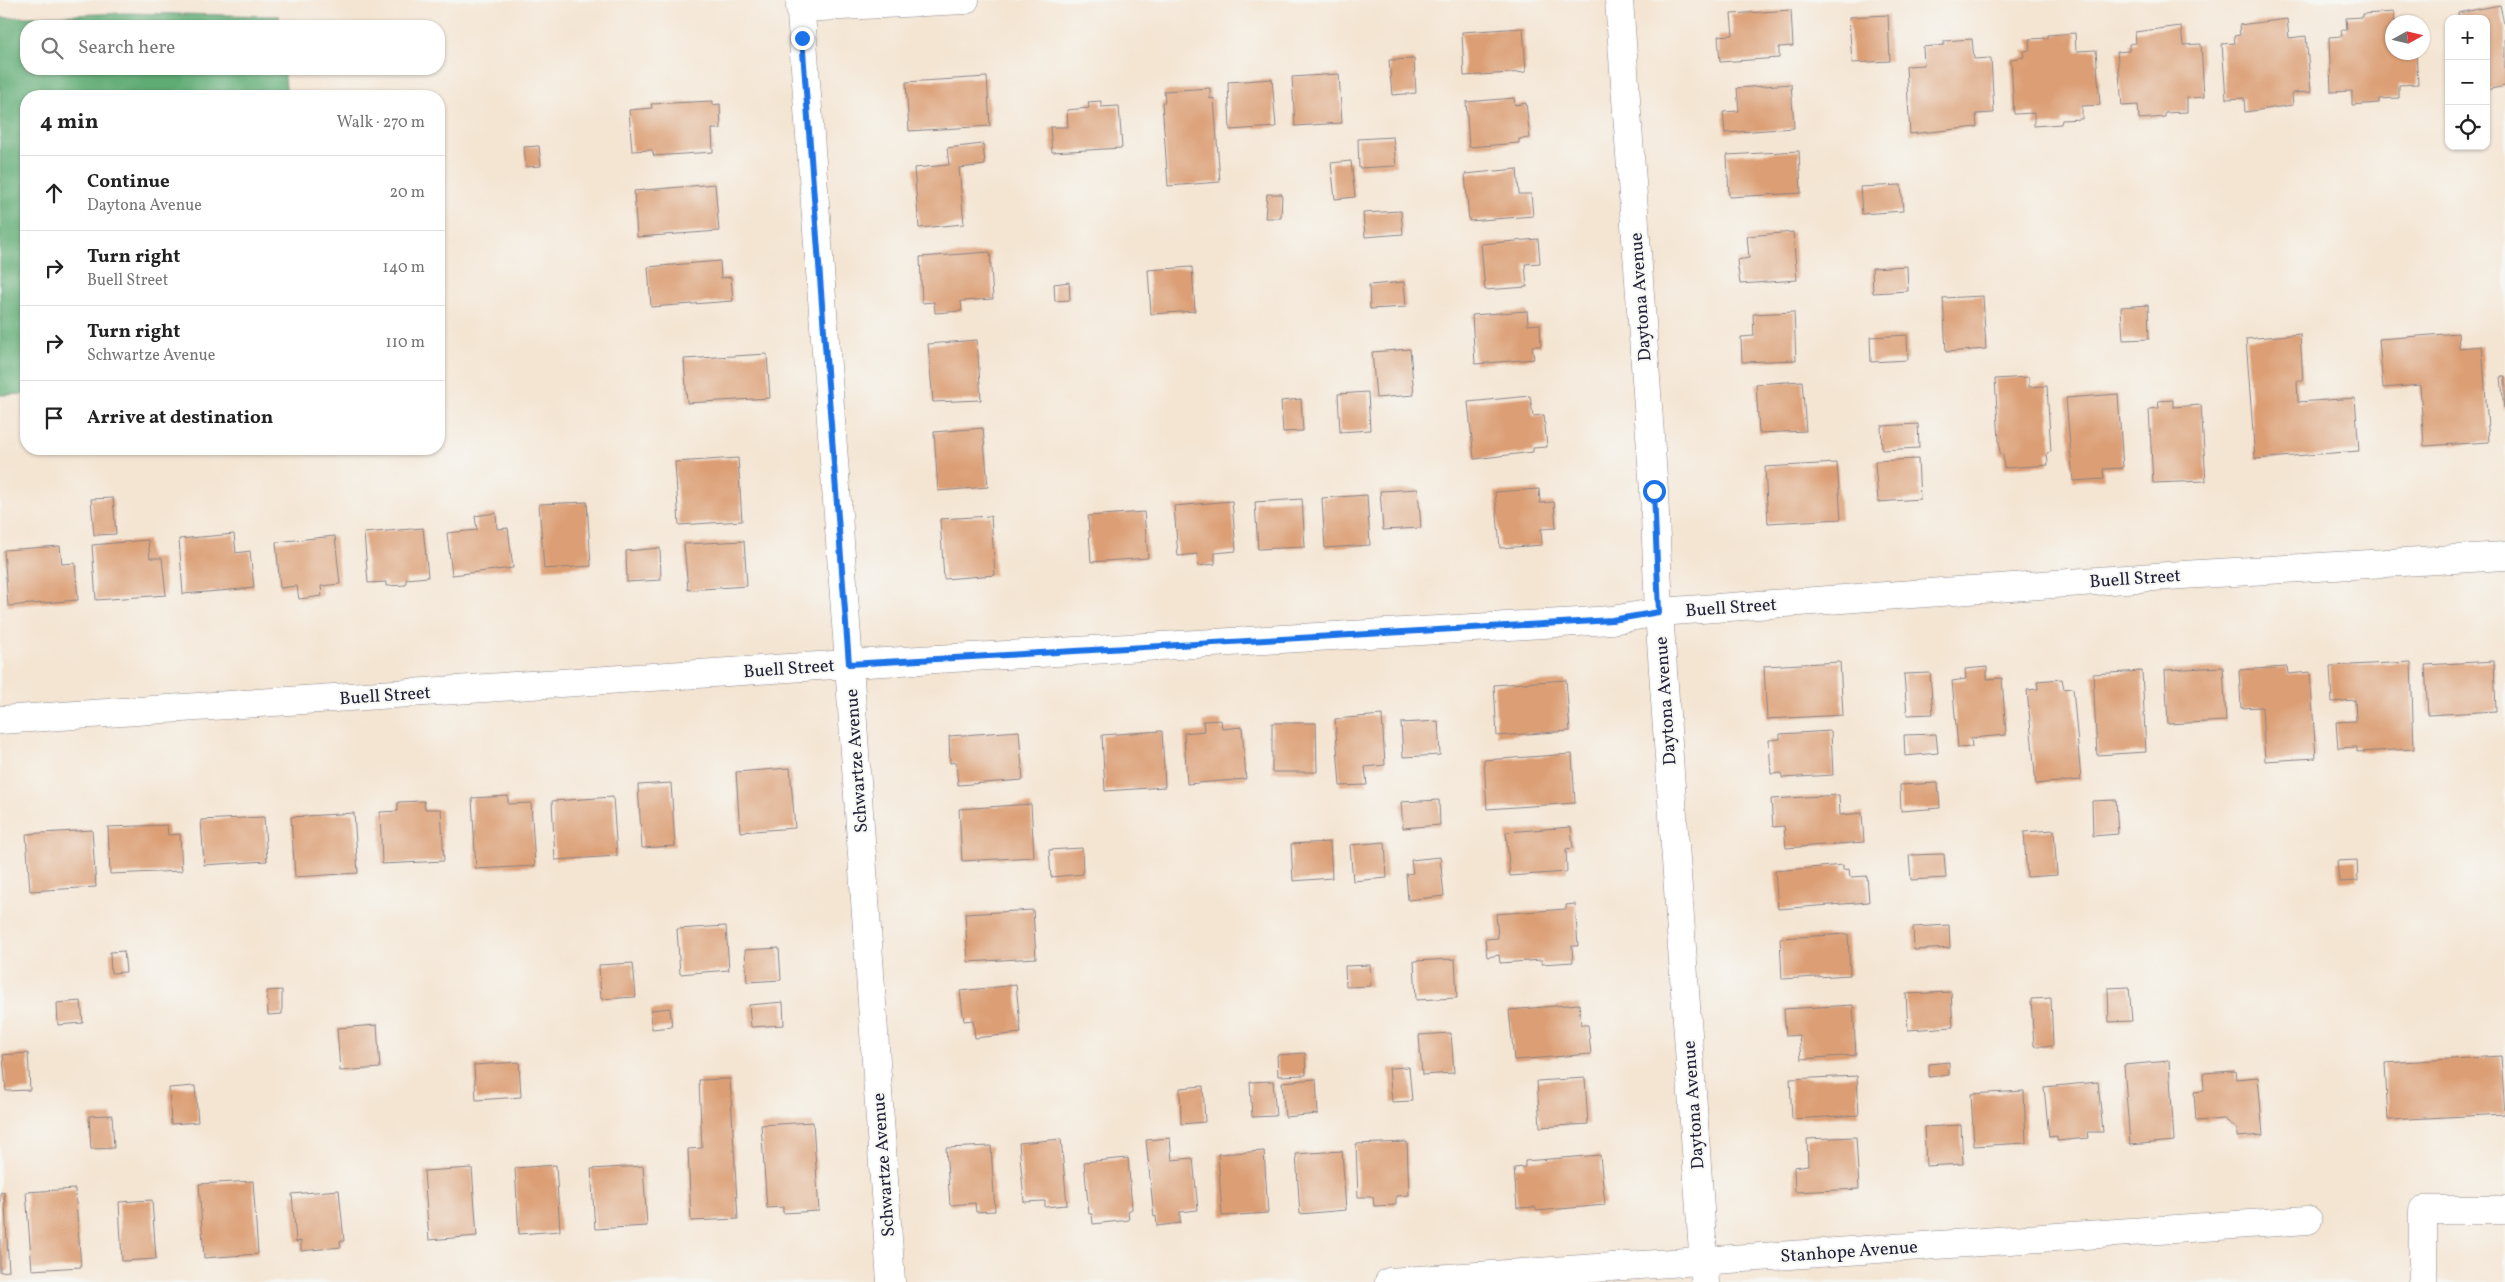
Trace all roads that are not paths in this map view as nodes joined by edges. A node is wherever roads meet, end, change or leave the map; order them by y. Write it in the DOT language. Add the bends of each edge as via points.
graph roads {
  1 [pos="965,0"];
  2 [pos="1619,0"];
  3 [pos="800,4"];
  4 [pos="2505,556"];
  5 [pos="1659,612"];
  6 [pos="849,664"];
  7 [pos="0,720"];
  8 [pos="2505,1210"];
  9 [pos="2308,1220"];
  10 [pos="1704,1271"];
  11 [pos="891,1282"];
  12 [pos="1390,1282"];
  13 [pos="2423,1282"];
  1 -- 3 [label="street"];
  2 -- 5 [label="street, Daytona Avenue" via="1654,491"];
  3 -- 6 [label="street, Schwartze Avenue"];
  4 -- 5 [label="street, Buell Street" via="2173,575"];
  5 -- 6 [label="street, Buell Street" via="1612,620"];
  5 -- 10 [label="street, Daytona Avenue"];
  6 -- 7 [label="street, Buell Street"];
  6 -- 11 [label="street, Schwartze Avenue"];
  8 -- 13 [label="street" via="2424,1210"];
  9 -- 10 [label="street, Stanhope Avenue"];
  10 -- 12 [label="street, Stanhope Avenue"];
}
